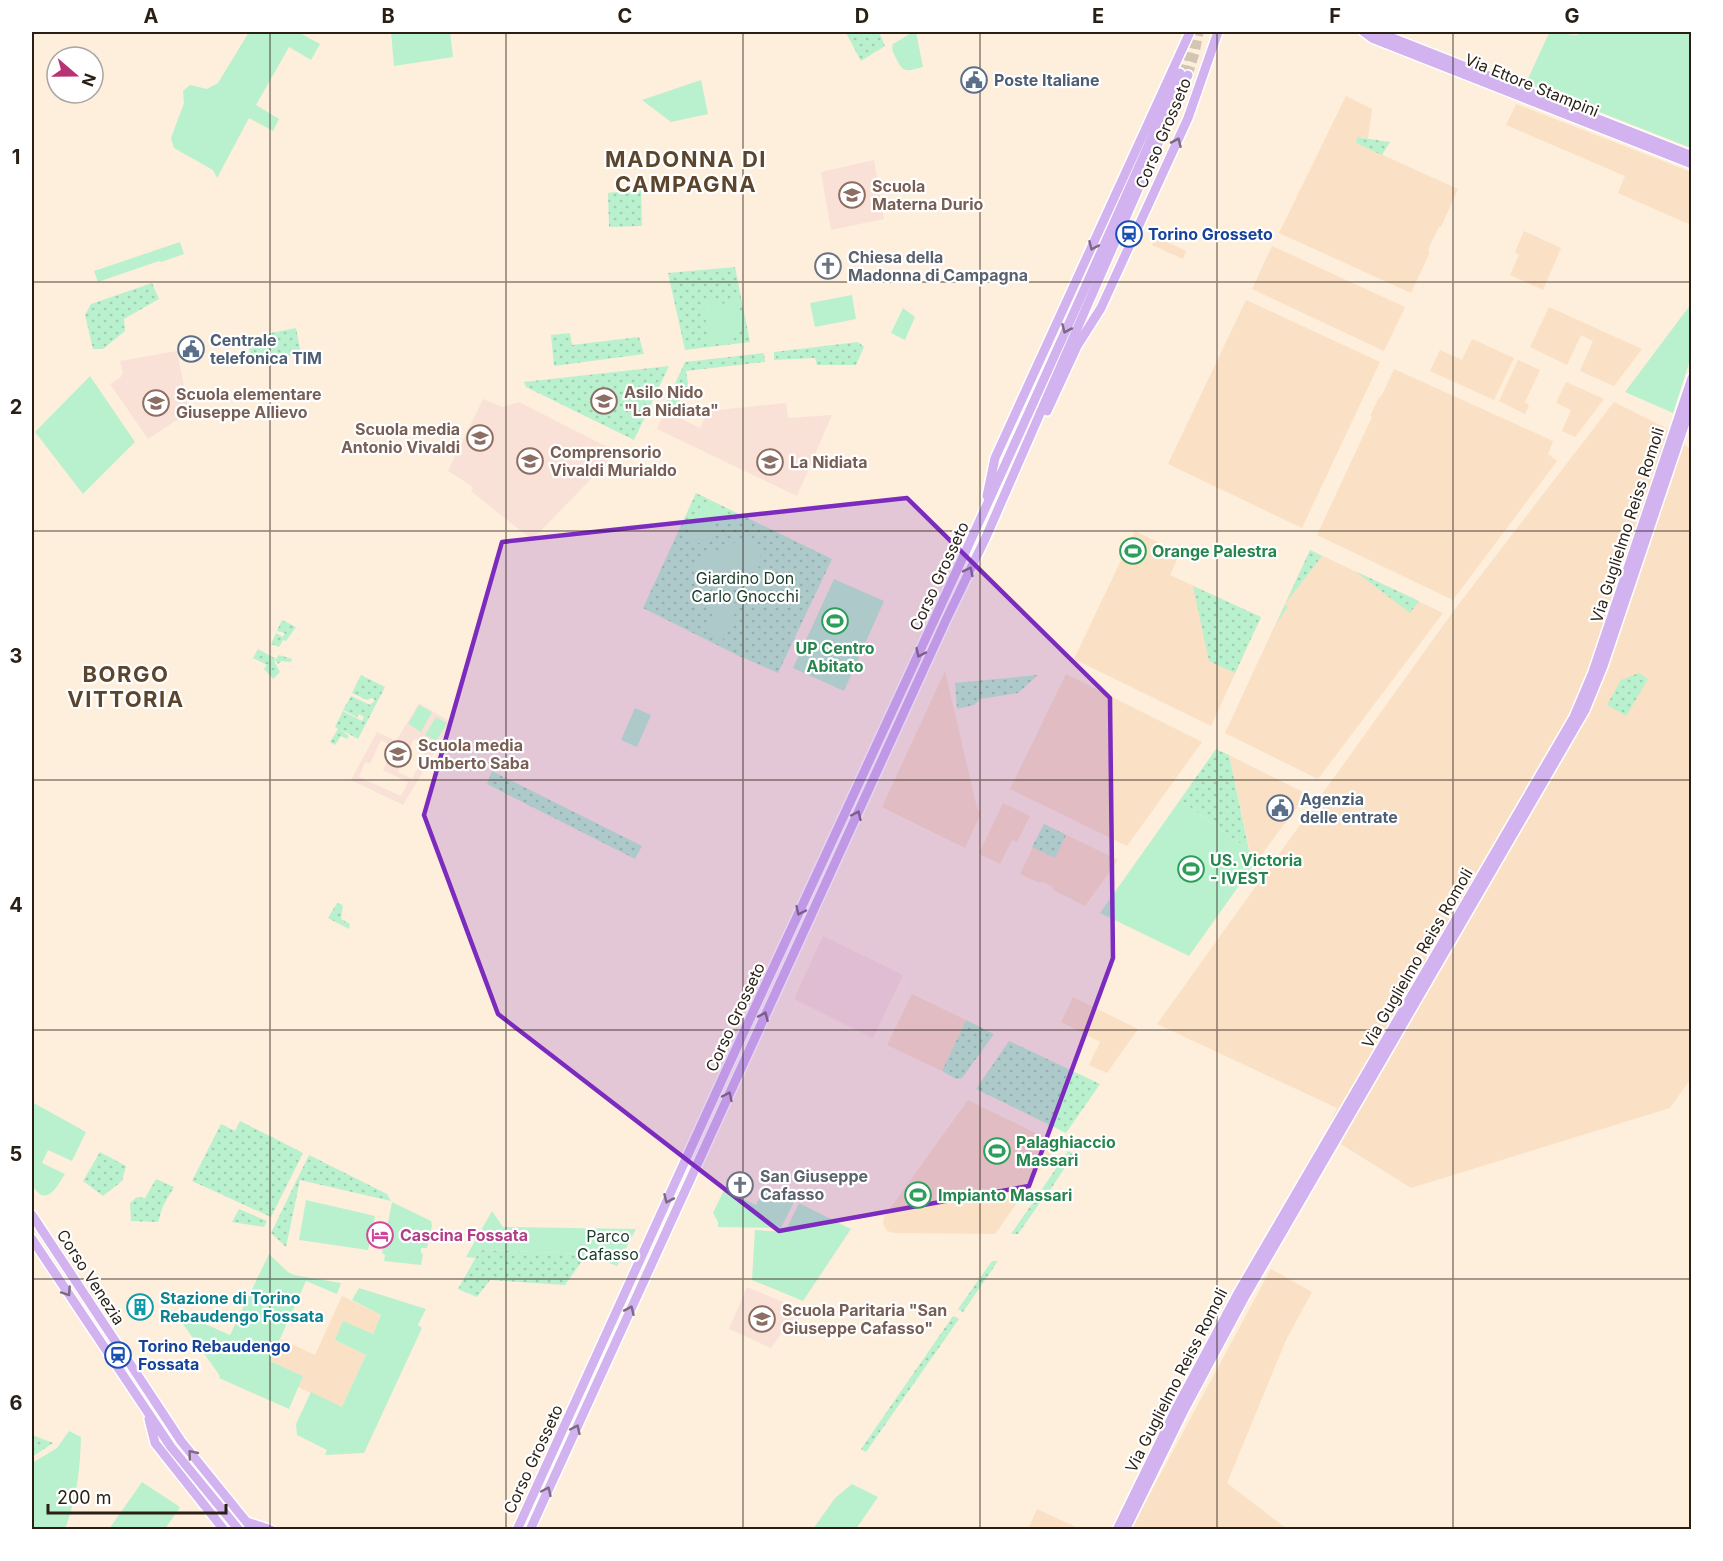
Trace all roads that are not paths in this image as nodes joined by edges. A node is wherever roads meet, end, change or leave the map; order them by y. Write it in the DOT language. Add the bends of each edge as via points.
graph roads {
  1 [pos="1190,32"];
  2 [pos="1218,32"];
  3 [pos="1364,32"];
  4 [pos="1377,32"];
  5 [pos="1184,74"];
  6 [pos="1692,156"];
  7 [pos="1692,164"];
  8 [pos="1137,180"];
  9 [pos="1692,378"];
  10 [pos="1692,402"];
  11 [pos="982,518"];
  12 [pos="987,534"];
  13 [pos="32,1215"];
  14 [pos="32,1239"];
  15 [pos="147,1412"];
  16 [pos="190,1486"];
  17 [pos="215,1502"];
  18 [pos="250,1526"];
  19 [pos="224,1530"];
  20 [pos="239,1530"];
  21 [pos="271,1530"];
  22 [pos="517,1530"];
  23 [pos="530,1530"];
  24 [pos="1117,1530"];
  25 [pos="1125,1530"];
  1 -- 11 [label="main road, Corso Grosseto, one-way" via="995,458"];
  12 -- 2 [label="main road, Corso Grosseto, one-way" via="1152,198 1188,118"];
  3 -- 7 [label="main road, Via Ettore Stampini"];
  4 -- 6 [label="main road, Via Ettore Stampini"];
  5 -- 8 [label="main road"];
  8 -- 11 [label="main road, Corso Grosseto, one-way"];
  8 -- 12 [label="main road, Corso Grosseto"];
  9 -- 24 [label="main road, Via Guglielmo Reiss Romoli" via="1593,672 1574,717 1237,1294"];
  10 -- 25 [label="main road, Via Guglielmo Reiss Romoli" via="1585,710 1248,1291"];
  11 -- 22 [label="main road, Corso Grosseto, one-way"];
  23 -- 12 [label="main road, Corso Grosseto, one-way"];
  18 -- 13 [label="main road, Corso Venezia, one-way" via="181,1441"];
  14 -- 15 [label="main road, Corso Venezia, one-way"];
  15 -- 16 [label="main road" via="154,1443"];
  15 -- 17 [label="main road, Corso Venezia"];
  16 -- 17 [label="main road"];
  16 -- 19 [label="main road"];
  17 -- 20 [label="main road, Corso Venezia"];
  18 -- 21 [label="main road"];
}
